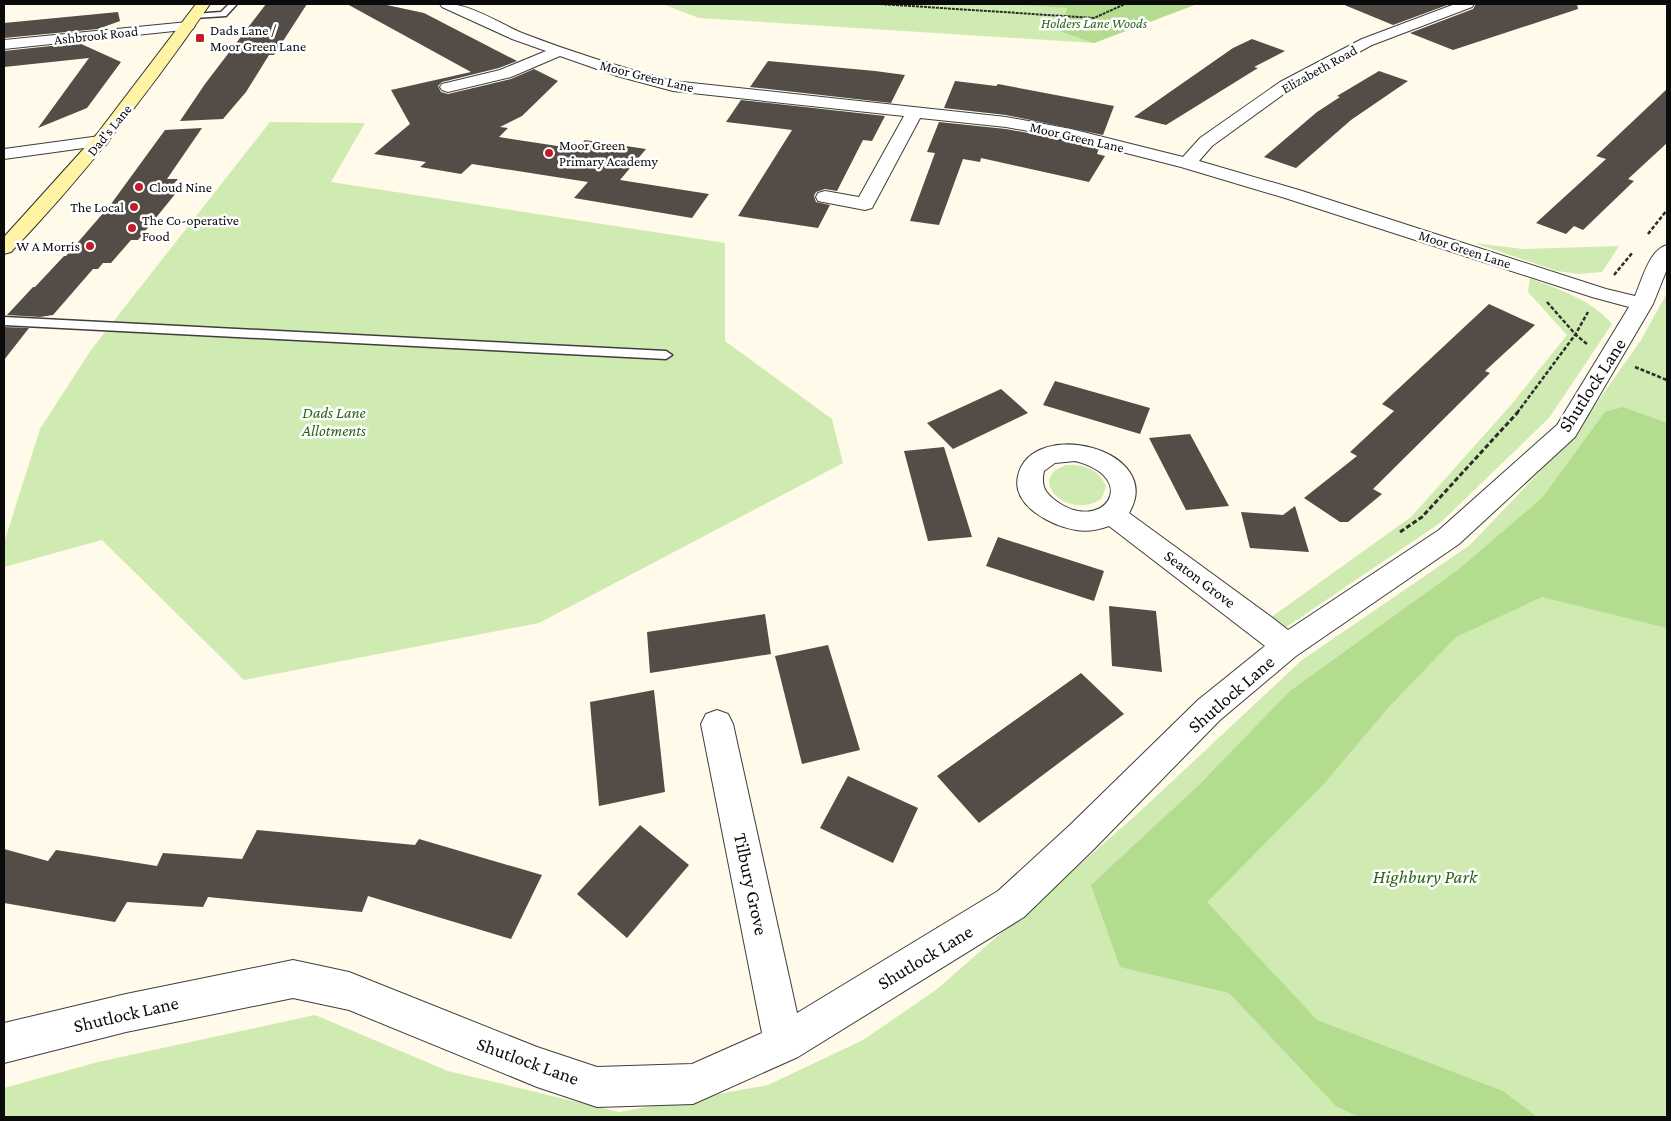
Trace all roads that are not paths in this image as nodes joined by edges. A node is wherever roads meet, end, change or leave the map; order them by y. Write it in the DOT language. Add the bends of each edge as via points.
graph roads {
  1 [pos="233,4"];
  2 [pos="446,4"];
  3 [pos="1468,4"];
  4 [pos="195,15"];
  5 [pos="4,45"];
  6 [pos="559,51"];
  7 [pos="448,87"];
  8 [pos="915,111"];
  9 [pos="100,141"];
  10 [pos="4,154"];
  11 [pos="1187,163"];
  12 [pos="825,197"];
  13 [pos="4,248"];
  14 [pos="1667,251"];
  15 [pos="1642,304"];
  16 [pos="4,321"];
  17 [pos="666,355"];
  18 [pos="1112,514"];
  19 [pos="1286,647"];
  20 [pos="718,724"];
  21 [pos="4,1043"];
  22 [pos="784,1043"];
  1 -- 4 [label="lane" via="223,14"];
  2 -- 6 [label="street, Moor Green Lane"];
  3 -- 11 [label="street, Elizabeth Road" via="1367,42 1286,84 1206,142"];
  4 -- 5 [label="street, Ashbrook Road"];
  4 -- 9 [label="street, Dad's Lane"];
  6 -- 7 [label="street" via="505,74"];
  6 -- 8 [label="street, Moor Green Lane" via="622,73 673,86"];
  8 -- 11 [label="street, Moor Green Lane" via="1015,123"];
  8 -- 12 [label="street" via="865,204"];
  9 -- 10 [label="street"];
  9 -- 13 [label="street, Dad's Lane" via="52,199"];
  11 -- 15 [label="street, Moor Green Lane"];
  14 -- 15 [label="street"];
  15 -- 19 [label="street, Shutlock Lane" via="1566,431 1450,537"];
  16 -- 17 [label="lane"];
  18 -- 19 [label="street, Seaton Grove" via="1264,627"];
  19 -- 22 [label="street, Shutlock Lane" via="1209,710 1082,838 1011,904"];
  20 -- 22 [label="street, Tilbury Grove"];
  21 -- 22 [label="street, Shutlock Lane" via="126,1012 294,979 349,990 537,1067 597,1086 693,1084"];
}
